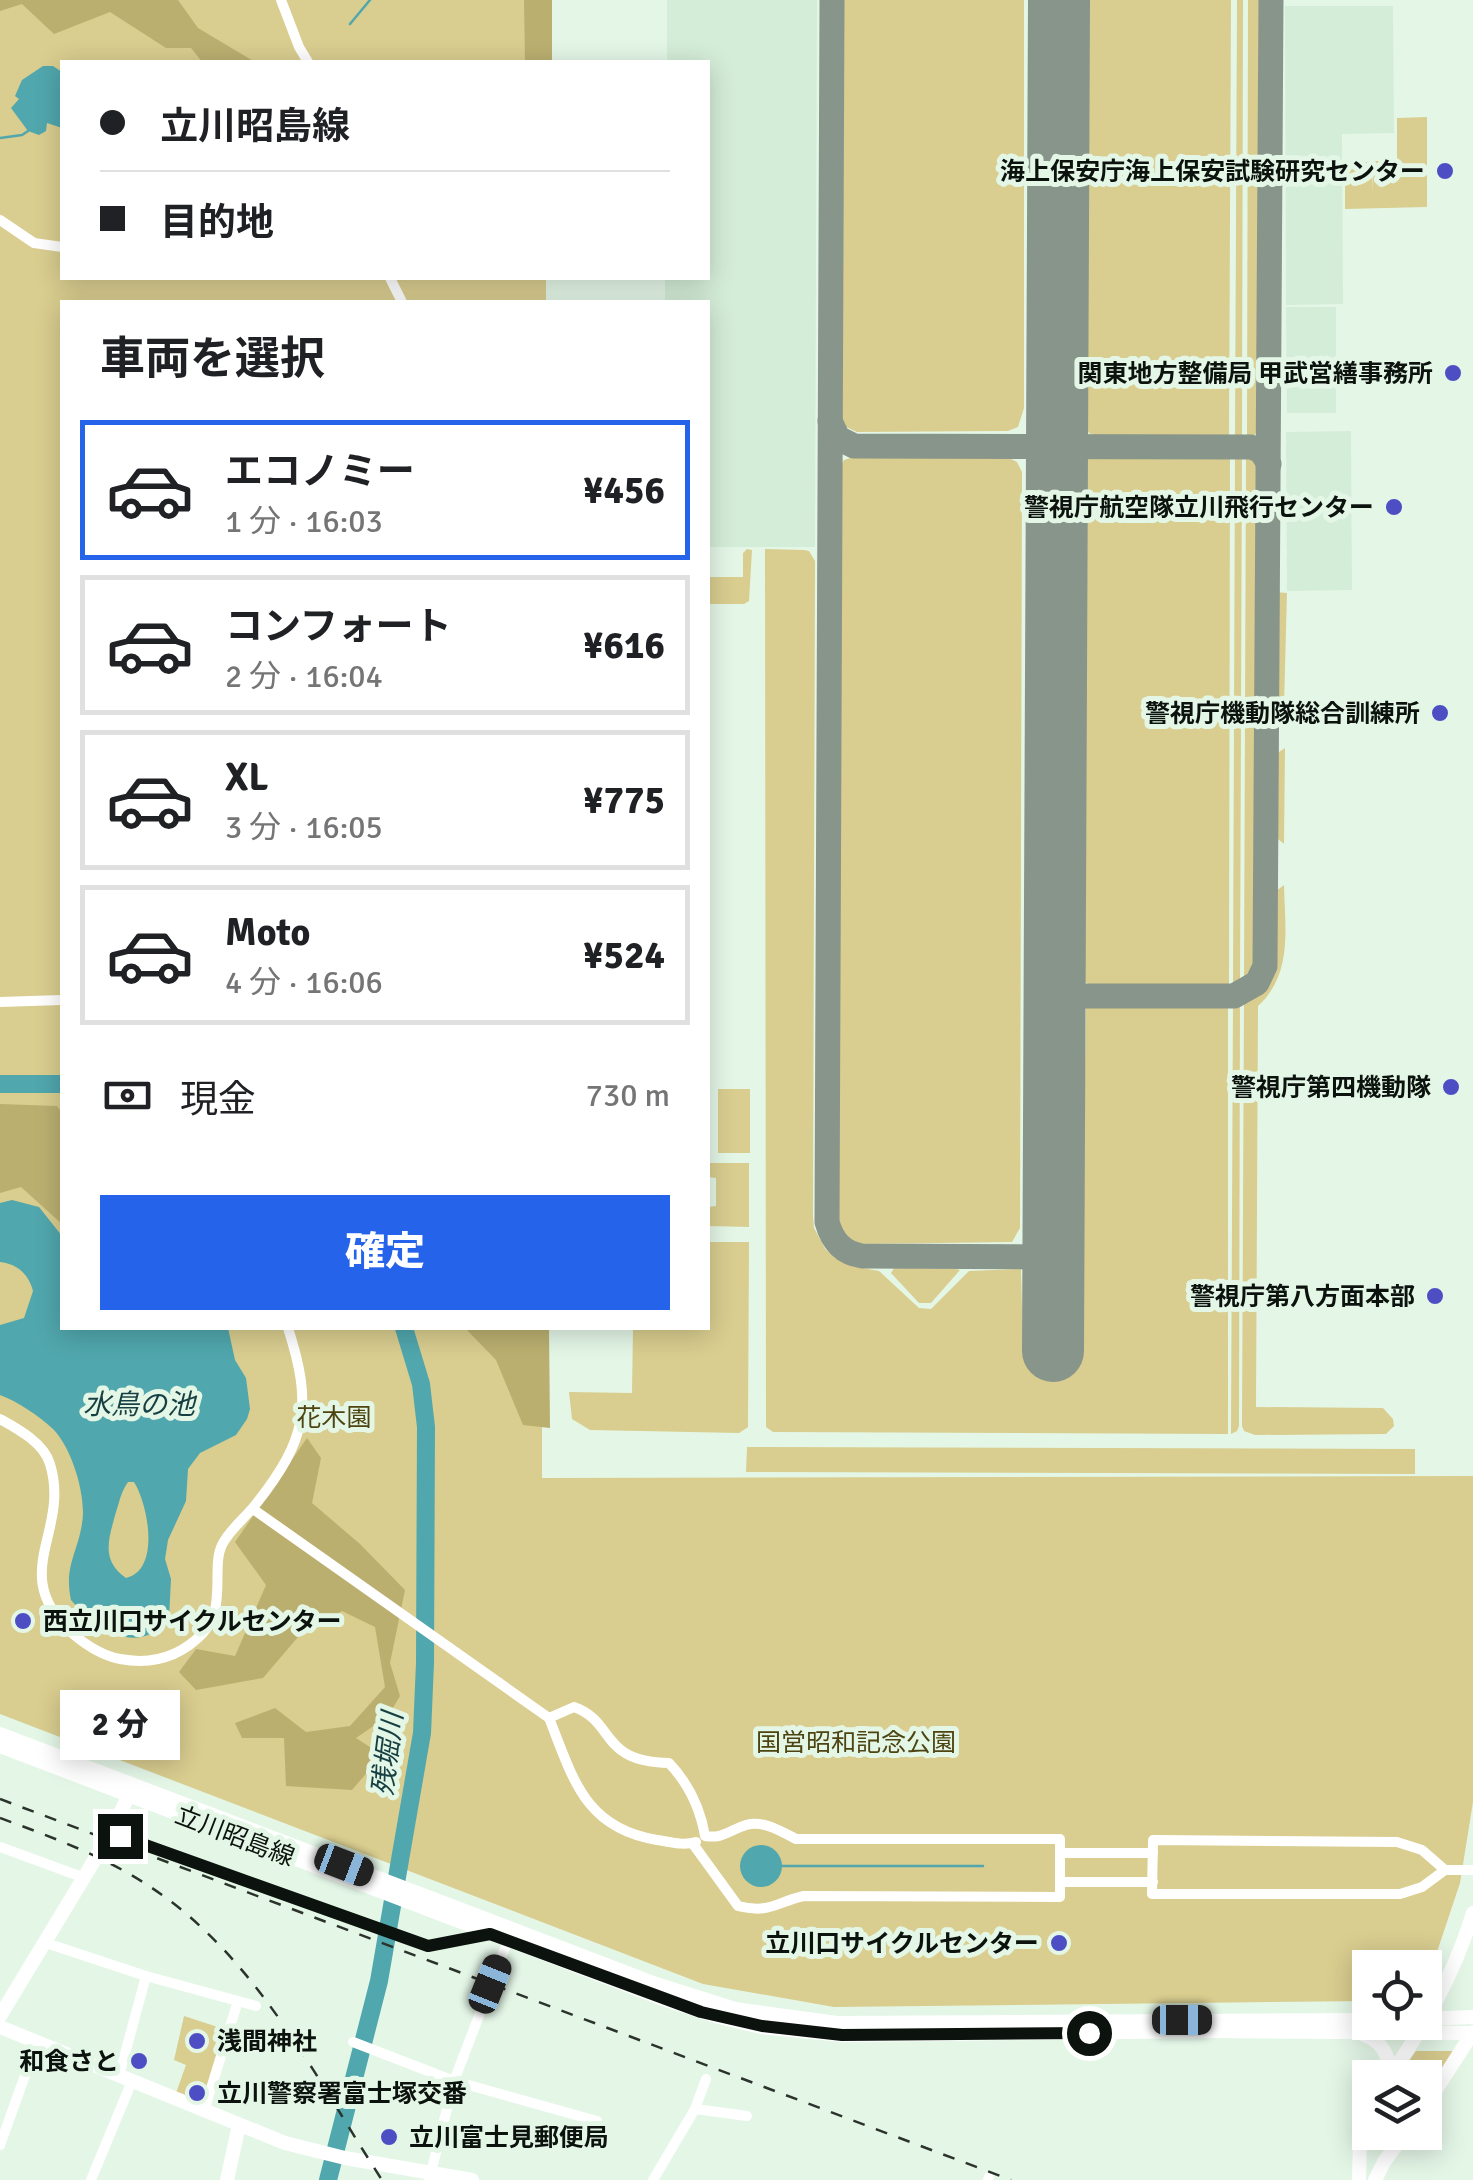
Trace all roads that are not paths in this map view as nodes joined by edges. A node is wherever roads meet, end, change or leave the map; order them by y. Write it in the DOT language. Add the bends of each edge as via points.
graph roads {
  1 [pos="281,0"];
  2 [pos="307,60"];
  3 [pos="0,220"];
  4 [pos="60,247"];
  5 [pos="60,1000"];
  6 [pos="0,1002"];
  7 [pos="289,1330"];
  8 [pos="0,1419"];
  9 [pos="253,1508"];
  10 [pos="549,1718"];
  11 [pos="0,1734"];
  12 [pos="0,1746"];
  13 [pos="130,1790"];
  14 [pos="120,1836"];
  15 [pos="705,1836"];
  16 [pos="693,1844"];
  17 [pos="0,1847"];
  18 [pos="1060,1853"];
  19 [pos="1153,1853"];
  20 [pos="1448,1870"];
  21 [pos="1473,1870"];
  22 [pos="82,1876"];
  23 [pos="1060,1882"];
  24 [pos="1153,1882"];
  25 [pos="417,1899"];
  26 [pos="1473,1913"];
  27 [pos="490,1934"];
  28 [pos="510,1934"];
  29 [pos="43,1942"];
  30 [pos="146,1976"];
  31 [pos="1442,1993"];
  32 [pos="238,2001"];
  33 [pos="256,2006"];
  34 [pos="0,2016"];
  35 [pos="1473,2016"];
  36 [pos="1442,2021"];
  37 [pos="0,2027"];
  38 [pos="1352,2027"];
  39 [pos="1442,2027"];
  40 [pos="1473,2033"];
  41 [pos="36,2042"];
  42 [pos="353,2042"];
  43 [pos="126,2078"];
  44 [pos="706,2079"];
  45 [pos="454,2081"];
  46 [pos="1442,2081"];
  47 [pos="695,2109"];
  48 [pos="204,2111"];
  49 [pos="747,2116"];
  50 [pos="597,2121"];
  51 [pos="239,2125"];
  52 [pos="0,2146"];
  53 [pos="1360,2150"];
  54 [pos="1393,2150"];
  55 [pos="431,2177"];
  56 [pos="91,2180"];
  57 [pos="227,2180"];
  58 [pos="472,2180"];
  59 [pos="654,2180"];
  60 [pos="1359,2180"];
  61 [pos="1376,2180"];
  1 -- 2 [label="street"];
  3 -- 4 [label="street" via="34,244"];
  5 -- 6 [label="street"];
  7 -- 9 [label="street" via="303,1374 294,1449"];
  8 -- 9 [label="street" via="50,1460 56,1504 42,1558 46,1602 83,1643 115,1658 150,1662 174,1655 205,1631 215,1612 220,1546"];
  9 -- 10 [label="street"];
  10 -- 15 [label="street" via="574,1707 585,1711 614,1747 642,1762 669,1762 686,1780"];
  10 -- 16 [label="street" via="580,1795 609,1822 638,1837"];
  11 -- 13 [label="main road, 立川昭島線"];
  12 -- 13 [label="main road, 立川昭島線"];
  13 -- 22 [label="main road"];
  13 -- 25 [label="main road, 立川昭島線"];
  14 -- 27 [label="street" via="428,1946"];
  15 -- 16 [label="street"];
  15 -- 18 [label="street" via="764,1824 796,1839 1060,1839"];
  16 -- 23 [label="street" via="738,1906 758,1911 804,1896 1060,1897"];
  17 -- 22 [label="street"];
  18 -- 19 [label="street"];
  18 -- 23 [label="street"];
  19 -- 20 [label="street" via="1153,1840 1397,1842 1422,1850"];
  19 -- 24 [label="street"];
  20 -- 21 [label="street"];
  20 -- 24 [label="street" via="1400,1894 1152,1894"];
  22 -- 29 [label="main road"];
  23 -- 24 [label="street"];
  25 -- 27 [label="main road, 立川昭島線"];
  25 -- 28 [label="main road, 立川昭島線"];
  26 -- 31 [label="main road"];
  27 -- 28 [label="main road, 立川昭島線"];
  28 -- 38 [label="main road, 立川昭島線" via="701,2012 791,2031 884,2036"];
  28 -- 45 [label="street"];
  29 -- 30 [label="street"];
  29 -- 34 [label="main road"];
  30 -- 32 [label="street"];
  30 -- 43 [label="street"];
  32 -- 33 [label="street"];
  32 -- 48 [label="street"];
  35 -- 36 [label="main road, 立川昭島線"];
  37 -- 41 [label="main road"];
  39 -- 40 [label="main road, 立川昭島線"];
  40 -- 46 [label="main road"];
  41 -- 43 [label="main road"];
  41 -- 52 [label="street"];
  42 -- 45 [label="street"];
  43 -- 48 [label="main road"];
  43 -- 56 [label="street"];
  44 -- 47 [label="street"];
  45 -- 50 [label="street"];
  45 -- 55 [label="street"];
  47 -- 49 [label="street"];
  47 -- 59 [label="street"];
  48 -- 51 [label="main road"];
  51 -- 55 [label="main road"];
  51 -- 57 [label="main road"];
  53 -- 60 [label="main road"];
  54 -- 61 [label="main road"];
  55 -- 58 [label="main road"];
}
